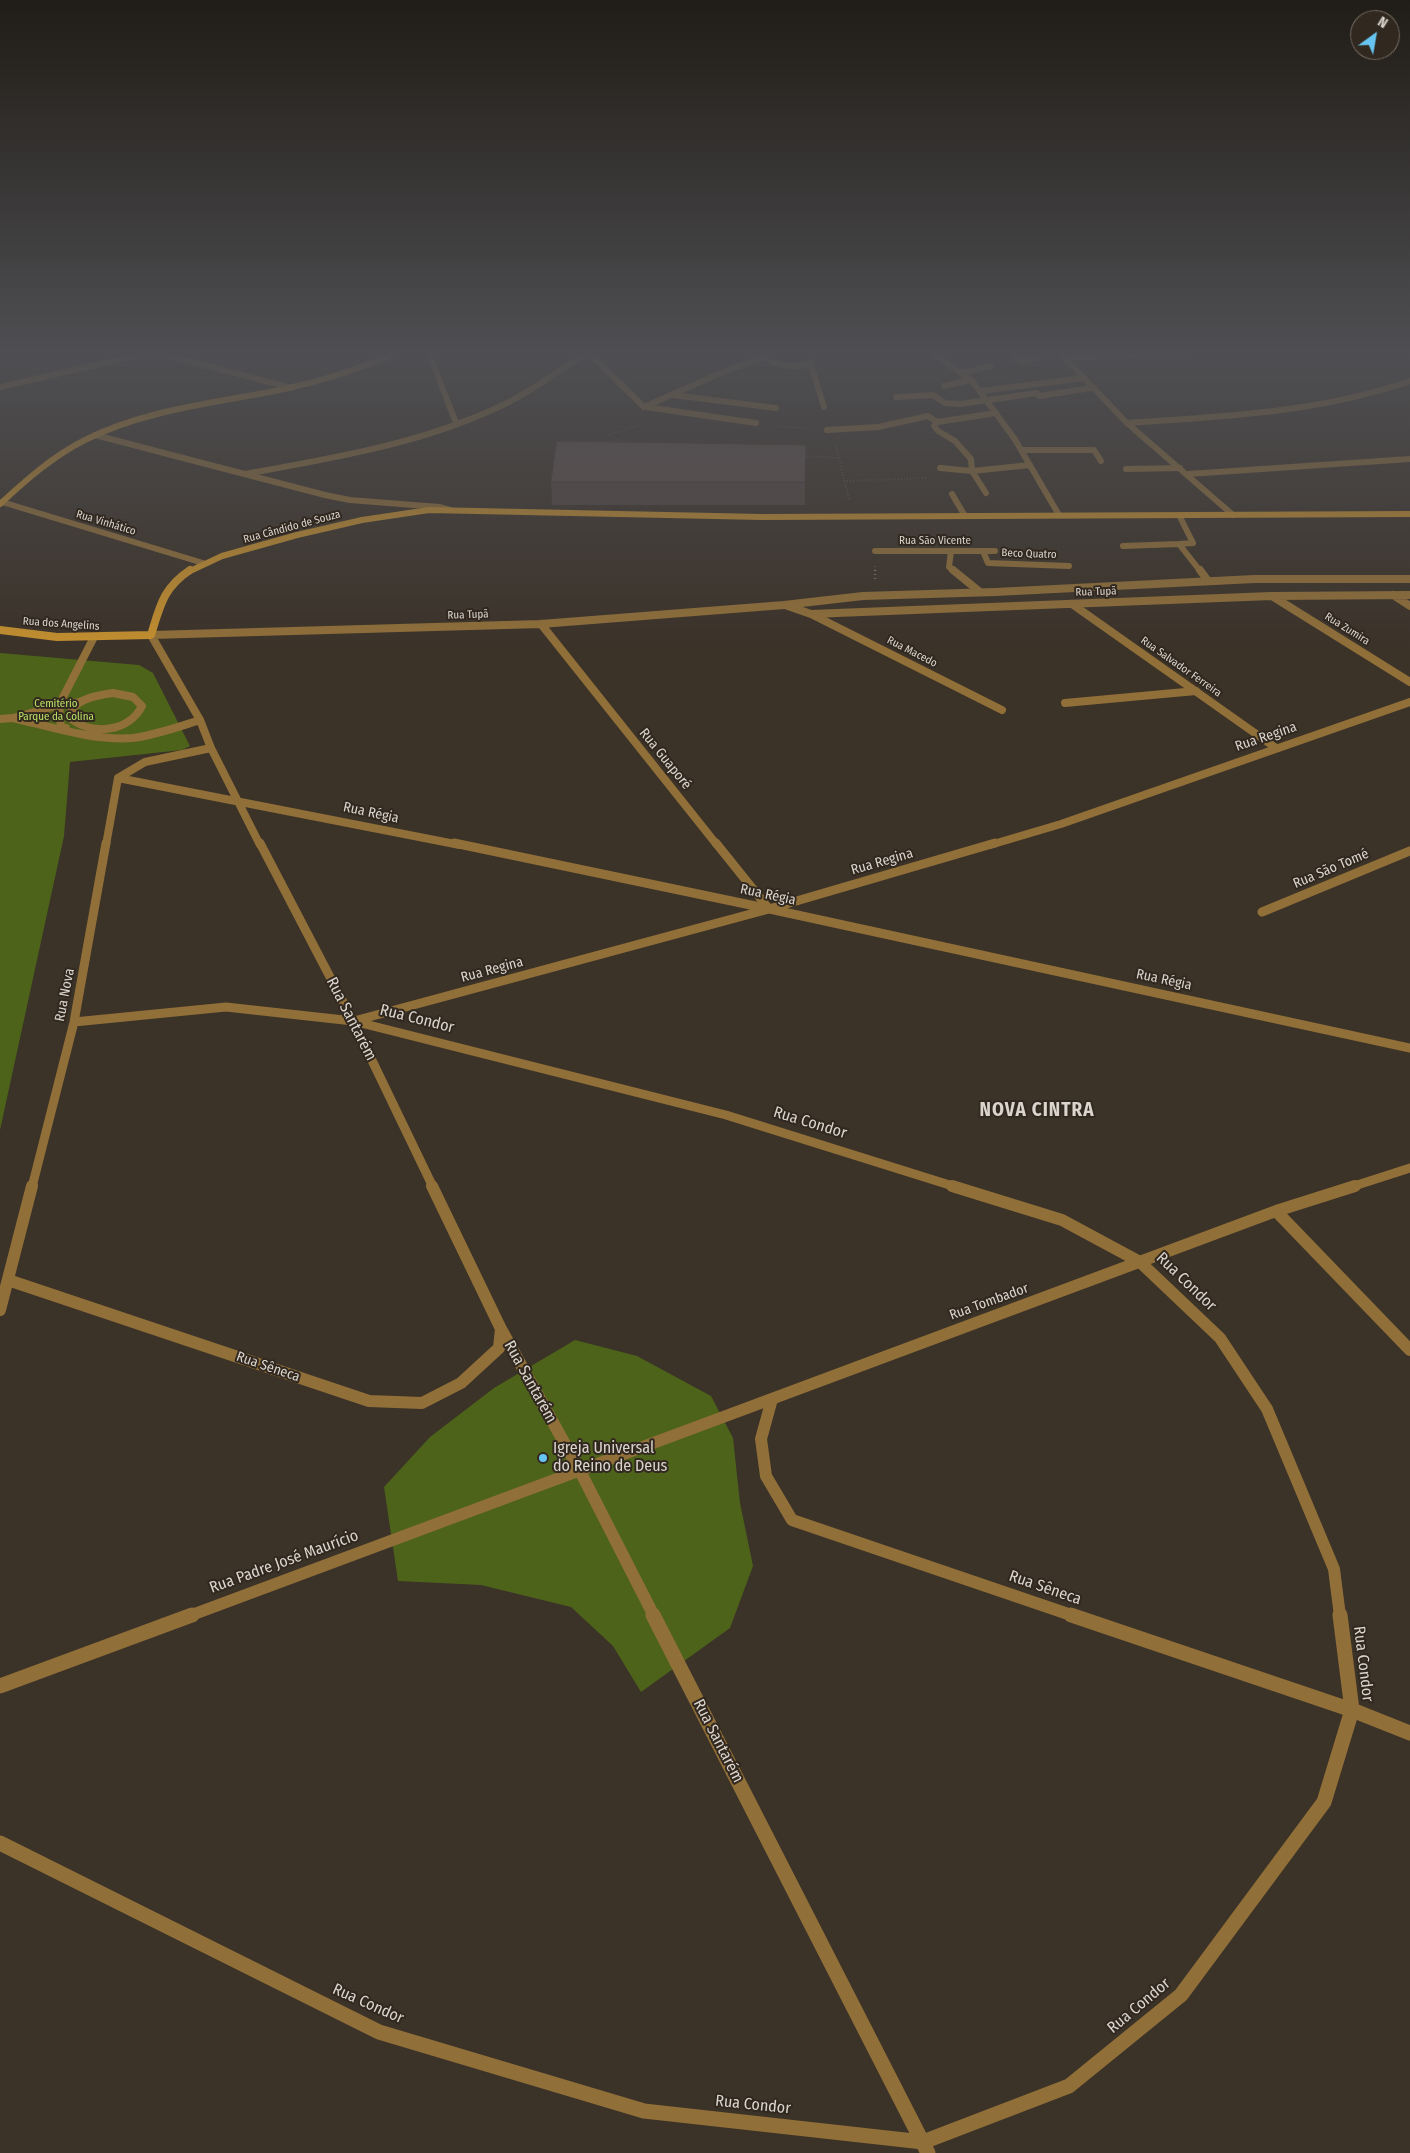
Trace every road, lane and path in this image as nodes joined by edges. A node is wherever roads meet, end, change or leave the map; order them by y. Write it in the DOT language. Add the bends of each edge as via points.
graph roads {
  1 [pos="61,453"];
  2 [pos="166,453"];
  3 [pos="348,453"];
  4 [pos="837,453"];
  5 [pos="966,453"];
  6 [pos="1024,453"];
  7 [pos="1096,453"];
  8 [pos="1163,453"];
  9 [pos="792,454"];
  10 [pos="839,458"];
  11 [pos="1410,458"];
  12 [pos="1101,461"];
  13 [pos="1030,465"];
  14 [pos="940,468"];
  15 [pos="1180,468"];
  16 [pos="1126,469"];
  17 [pos="972,471"];
  18 [pos="245,474"];
  19 [pos="1188,474"];
  20 [pos="844,481"];
  21 [pos="930,482"];
  22 [pos="986,492"];
  23 [pos="952,494"];
  24 [pos="1,503"];
  25 [pos="450,510"];
  26 [pos="1410,514"];
  27 [pos="1059,515"];
  28 [pos="1179,515"];
  29 [pos="1233,515"];
  30 [pos="964,516"];
  31 [pos="853,518"];
  32 [pos="1179,544"];
  33 [pos="1123,546"];
  34 [pos="875,551"];
  35 [pos="951,551"];
  36 [pos="983,551"];
  37 [pos="995,551"];
  38 [pos="203,563"];
  39 [pos="1069,566"];
  40 [pos="1410,579"];
  41 [pos="1208,581"];
  42 [pos="980,592"];
  43 [pos="1393,595"];
  44 [pos="1410,595"];
  45 [pos="1271,596"];
  46 [pos="784,604"];
  47 [pos="1072,604"];
  48 [pos="1410,606"];
  49 [pos="811,614"];
  50 [pos="541,624"];
  51 [pos="0,630"];
  52 [pos="152,635"];
  53 [pos="93,639"];
  54 [pos="1410,682"];
  55 [pos="1196,692"];
  56 [pos="80,702"];
  57 [pos="1410,702"];
  58 [pos="1065,703"];
  59 [pos="59,705"];
  60 [pos="1002,710"];
  61 [pos="13,718"];
  62 [pos="0,719"];
  63 [pos="200,720"];
  64 [pos="81,727"];
  65 [pos="61,729"];
  66 [pos="211,748"];
  67 [pos="1276,748"];
  68 [pos="118,778"];
  69 [pos="237,800"];
  70 [pos="1410,851"];
  71 [pos="769,909"];
  72 [pos="1262,912"];
  73 [pos="353,1021"];
  74 [pos="74,1022"];
  75 [pos="1410,1048"];
  76 [pos="1410,1168"];
  77 [pos="1276,1211"];
  78 [pos="1140,1262"];
  79 [pos="8,1280"];
  80 [pos="0,1310"];
  81 [pos="501,1329"];
  82 [pos="1410,1350"];
  83 [pos="772,1399"];
  84 [pos="580,1471"];
  85 [pos="0,1686"];
  86 [pos="1352,1710"];
  87 [pos="1410,1732"];
  88 [pos="0,1843"];
  89 [pos="926,2148"];
  1 -- 24 [label="street"];
  2 -- 18 [label="street"];
  3 -- 18 [label="street"];
  4 -- 10 [label="path"];
  5 -- 17 [label="street" via="971,459"];
  6 -- 13 [label="street"];
  7 -- 12 [label="street"];
  8 -- 15 [label="street"];
  9 -- 10 [label="path"];
  10 -- 20 [label="path"];
  11 -- 19 [label="street"];
  13 -- 17 [label="street"];
  13 -- 27 [label="street"];
  14 -- 17 [label="street"];
  15 -- 16 [label="street"];
  15 -- 19 [label="street"];
  17 -- 22 [label="street"];
  18 -- 25 [label="street" via="350,500"];
  19 -- 29 [label="street"];
  20 -- 21 [label="path" via="929,478"];
  20 -- 31 [label="path"];
  23 -- 30 [label="street"];
  24 -- 38 [label="street, Rua Vinhático"];
  25 -- 31 [label="street, Rua Cândido de Souza"];
  25 -- 38 [label="street, Rua Cândido de Souza" via="347,522"];
  26 -- 29 [label="street, Rua Cândido de Souza"];
  27 -- 28 [label="street, Rua Cândido de Souza"];
  27 -- 30 [label="street, Rua Cândido de Souza"];
  28 -- 29 [label="street, Rua Cândido de Souza"];
  28 -- 32 [label="street" via="1193,543"];
  30 -- 31 [label="street, Rua Cândido de Souza"];
  32 -- 33 [label="street"];
  32 -- 41 [label="street"];
  34 -- 35 [label="street, Rua São Vicente"];
  35 -- 36 [label="street, Rua São Vicente"];
  35 -- 42 [label="street" via="949,567"];
  36 -- 37 [label="street, Rua São Vicente"];
  36 -- 39 [label="street, Beco Quatro" via="988,563"];
  38 -- 52 [label="street, Rua Cândido de Souza" via="172,583 161,600"];
  40 -- 41 [label="street, Rua Tupã"];
  41 -- 42 [label="street, Rua Tupã"];
  42 -- 46 [label="street, Rua Tupã" via="875,594"];
  43 -- 44 [label="street, Rua Tupã"];
  43 -- 45 [label="street, Rua Tupã"];
  43 -- 48 [label="street"];
  45 -- 47 [label="street, Rua Tupã"];
  45 -- 54 [label="street, Rua Zumira"];
  46 -- 49 [label="street, Rua Tupã"];
  46 -- 50 [label="street, Rua Tupã"];
  47 -- 49 [label="street, Rua Tupã"];
  47 -- 55 [label="street, Rua Salvador Ferreira"];
  49 -- 60 [label="street, Rua Macedo"];
  50 -- 52 [label="street, Rua Tupã"];
  50 -- 71 [label="street, Rua Guaporé"];
  51 -- 53 [label="street, Rua dos Angelins"];
  52 -- 53 [label="street, Rua dos Angelins"];
  52 -- 63 [label="street, Rua Santarém"];
  53 -- 59 [label="street"];
  55 -- 58 [label="street"];
  55 -- 67 [label="street, Rua Salvador Ferreira"];
  56 -- 59 [label="street"];
  56 -- 64 [label="street" via="70,713 70,718"];
  56 -- 64 [label="street" via="101,695 124,694 140,701 142,706 135,718 116,727"];
  57 -- 67 [label="street, Rua Regina"];
  59 -- 61 [label="street"];
  59 -- 65 [label="street"];
  61 -- 62 [label="street"];
  61 -- 65 [label="street"];
  63 -- 65 [label="street" via="148,736 122,738"];
  63 -- 66 [label="street, Rua Santarém"];
  64 -- 65 [label="street"];
  66 -- 68 [label="street" via="145,762"];
  66 -- 69 [label="street, Rua Santarém"];
  67 -- 71 [label="street, Rua Regina" via="1061,824"];
  68 -- 69 [label="street, Rua Régia"];
  68 -- 74 [label="street, Rua Nova"];
  69 -- 71 [label="street, Rua Régia"];
  69 -- 73 [label="street, Rua Santarém"];
  70 -- 72 [label="street, Rua São Tomé"];
  71 -- 73 [label="street, Rua Regina"];
  71 -- 75 [label="street, Rua Régia"];
  73 -- 74 [label="street, Rua Condor" via="226,1007"];
  73 -- 78 [label="street, Rua Condor" via="726,1115 1062,1220"];
  73 -- 81 [label="street, Rua Santarém"];
  74 -- 79 [label="street, Rua Nova"];
  76 -- 77 [label="street, Rua Tombador"];
  77 -- 78 [label="street, Rua Tombador"];
  77 -- 82 [label="street"];
  78 -- 83 [label="street, Rua Tombador"];
  78 -- 86 [label="street, Rua Condor" via="1220,1338 1267,1409 1334,1569"];
  79 -- 80 [label="street, Rua Nova"];
  79 -- 81 [label="street, Rua Sêneca" via="369,1401 422,1403 461,1383 499,1348"];
  81 -- 84 [label="street, Rua Santarém"];
  83 -- 84 [label="street, Rua Tombador"];
  83 -- 86 [label="street, Rua Sêneca" via="761,1439 766,1476 792,1520"];
  84 -- 85 [label="street, Rua Padre José Maurício"];
  84 -- 89 [label="street, Rua Santarém"];
  86 -- 87 [label="street, Rua Sêneca"];
  86 -- 89 [label="street, Rua Condor" via="1324,1802 1181,1995 1069,2086"];
  88 -- 89 [label="street, Rua Condor" via="379,2032 644,2111"];
}
